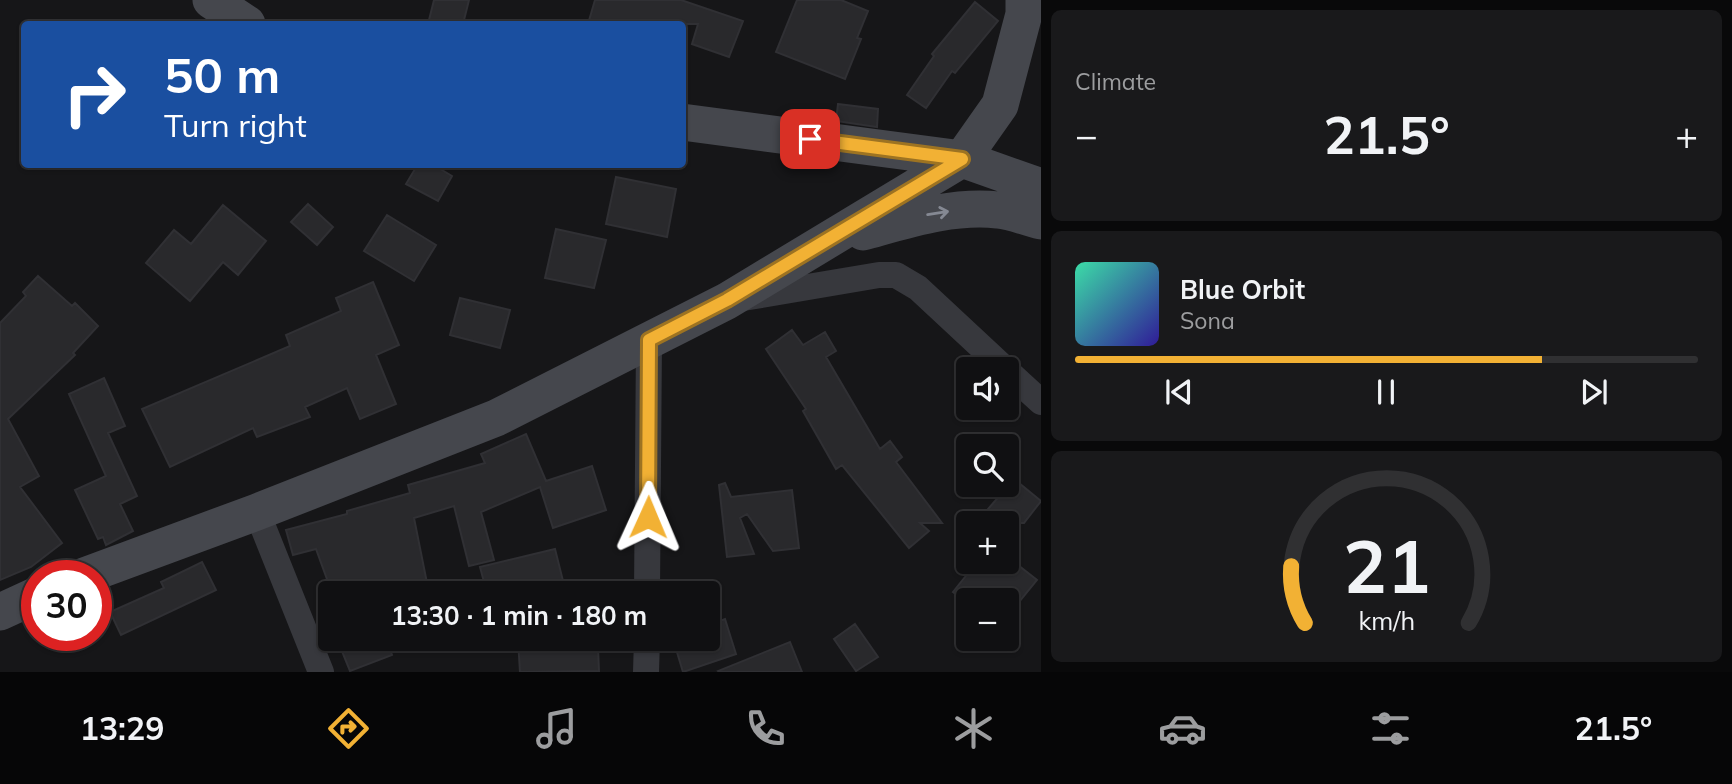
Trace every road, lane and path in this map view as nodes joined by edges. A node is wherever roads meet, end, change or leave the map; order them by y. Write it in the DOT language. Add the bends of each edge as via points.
graph roads {
  1 [pos="1024,0"];
  2 [pos="214,1"];
  3 [pos="243,21"];
  4 [pos="686,123"];
  5 [pos="962,159"];
  6 [pos="1041,187"];
  7 [pos="1041,221"];
  8 [pos="825,242"];
  9 [pos="727,300"];
  10 [pos="649,340"];
  11 [pos="992,357"];
  12 [pos="1019,382"];
  13 [pos="1041,402"];
  14 [pos="257,512"];
  15 [pos="112,566"];
  16 [pos="647,581"];
  17 [pos="21,602"];
  18 [pos="0,612"];
  19 [pos="646,651"];
  20 [pos="321,672"];
  21 [pos="646,672"];
  1 -- 5 [label="main road" via="1000,105"];
  2 -- 3 [label="main road"];
  4 -- 5 [label="main road"];
  5 -- 6 [label="main road"];
  5 -- 8 [label="main road"];
  8 -- 7 [label="main road, one-way" via="957,210 999,209"];
  8 -- 9 [label="main road"];
  9 -- 10 [label="main road"];
  9 -- 11 [label="street" via="896,275 918,288"];
  10 -- 14 [label="main road" via="496,418"];
  10 -- 16 [label="street"];
  12 -- 13 [label="street"];
  14 -- 15 [label="main road"];
  14 -- 20 [label="street"];
  17 -- 18 [label="main road"];
  19 -- 21 [label="street"];
}
